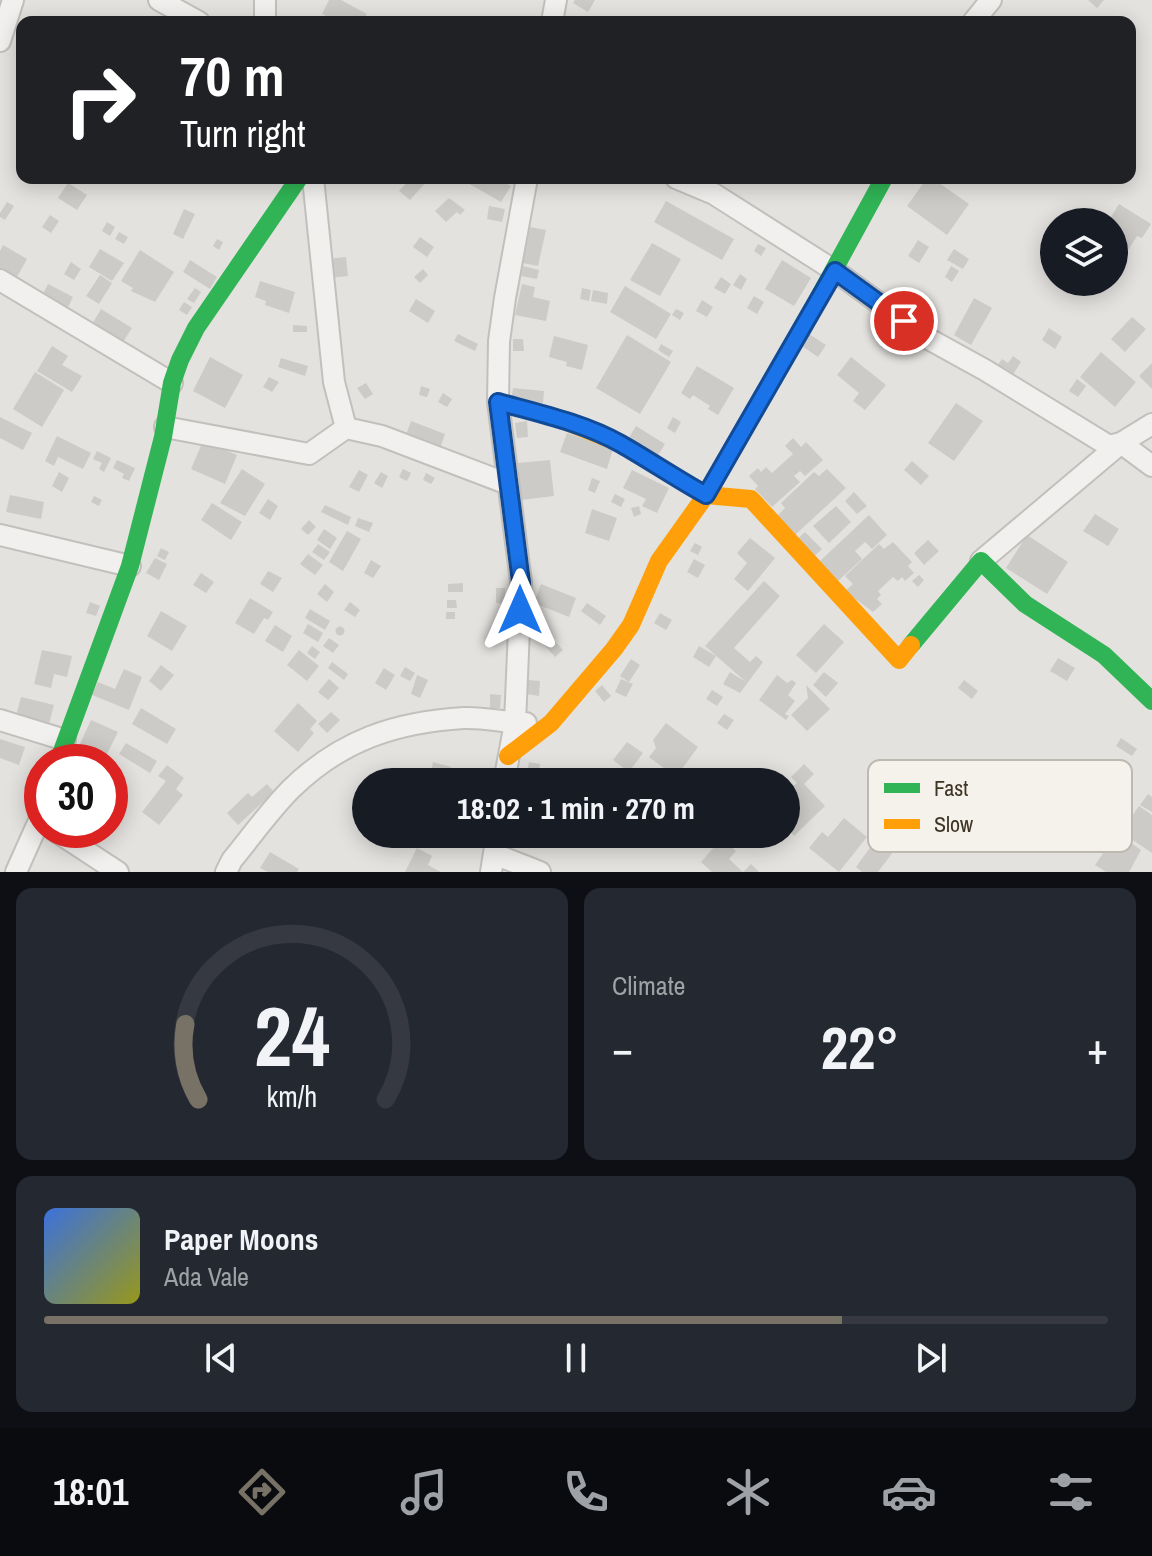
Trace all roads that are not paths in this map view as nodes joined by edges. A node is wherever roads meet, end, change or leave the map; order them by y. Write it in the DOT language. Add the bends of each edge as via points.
graph roads {
  1 [pos="13,0"];
  2 [pos="159,0"];
  3 [pos="991,0"];
  4 [pos="188,16"];
  5 [pos="978,16"];
  6 [pos="0,41"];
  7 [pos="295,184"];
  8 [pos="314,184"];
  9 [pos="526,184"];
  10 [pos="690,184"];
  11 [pos="881,184"];
  12 [pos="835,271"];
  13 [pos="0,280"];
  14 [pos="172,383"];
  15 [pos="498,402"];
  16 [pos="1152,424"];
  17 [pos="165,427"];
  18 [pos="346,428"];
  19 [pos="1121,443"];
  20 [pos="1152,466"];
  21 [pos="508,484"];
  22 [pos="706,495"];
  23 [pos="0,535"];
  24 [pos="981,561"];
  25 [pos="130,566"];
  26 [pos="1152,701"];
  27 [pos="0,720"];
  28 [pos="515,723"];
  29 [pos="551,723"];
  30 [pos="65,740"];
  31 [pos="64,744"];
  32 [pos="508,756"];
  33 [pos="506,768"];
  34 [pos="29,848"];
  35 [pos="82,848"];
  36 [pos="494,853"];
  37 [pos="16,872"];
  38 [pos="118,872"];
  39 [pos="226,872"];
  40 [pos="540,872"];
  1 -- 6 [label="street"];
  2 -- 4 [label="street"];
  3 -- 5 [label="street"];
  7 -- 14 [label="street" via="196,328"];
  8 -- 18 [label="street" via="334,382"];
  9 -- 15 [label="street" via="499,341"];
  10 -- 12 [label="street"];
  11 -- 12 [label="street"];
  12 -- 19 [label="street" via="927,338 1109,446"];
  12 -- 22 [label="street"];
  13 -- 14 [label="street"];
  14 -- 17 [label="street"];
  15 -- 21 [label="street"];
  15 -- 22 [label="street" via="619,443"];
  16 -- 19 [label="street"];
  17 -- 18 [label="street" via="309,454"];
  17 -- 25 [label="street"];
  18 -- 21 [label="street" via="382,436"];
  19 -- 20 [label="street"];
  19 -- 24 [label="street"];
  21 -- 28 [label="street" via="521,582"];
  22 -- 24 [label="street" via="751,499 899,660"];
  22 -- 29 [label="street" via="659,561 631,625"];
  23 -- 25 [label="street"];
  24 -- 26 [label="street" via="1025,604 1104,655"];
  25 -- 30 [label="street"];
  27 -- 30 [label="street"];
  28 -- 29 [label="street"];
  28 -- 32 [label="street"];
  28 -- 39 [label="street" via="456,719 401,725 371,736 327,759 290,790"];
  29 -- 32 [label="street"];
  30 -- 31 [label="street"];
  32 -- 33 [label="street"];
  34 -- 37 [label="street"];
  35 -- 38 [label="street"];
  36 -- 40 [label="street"];
}
